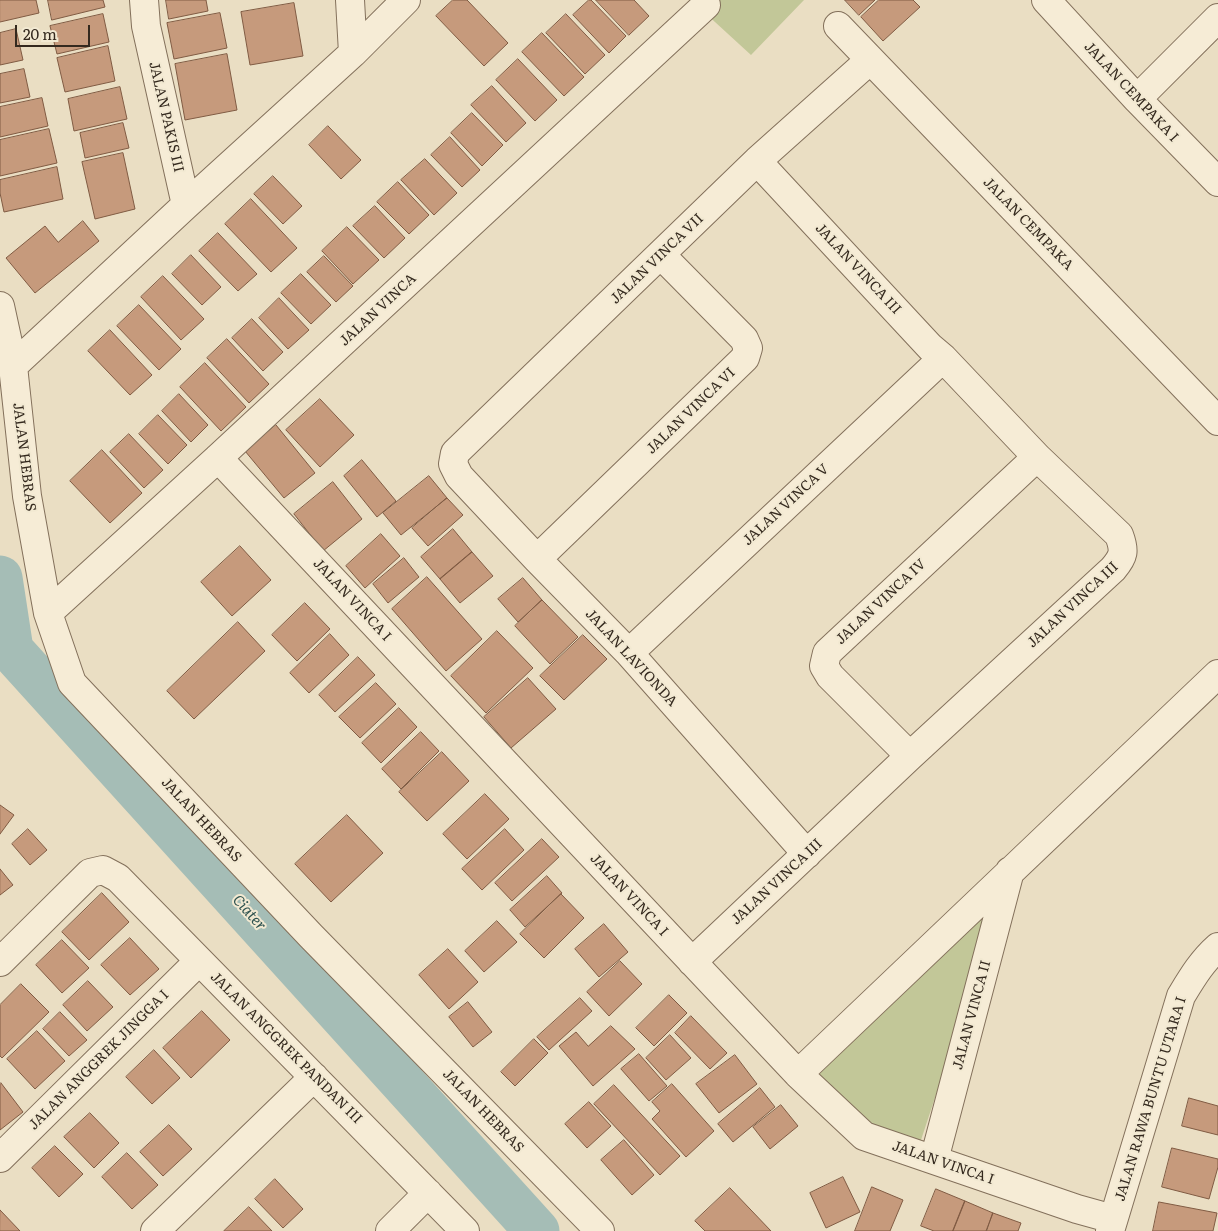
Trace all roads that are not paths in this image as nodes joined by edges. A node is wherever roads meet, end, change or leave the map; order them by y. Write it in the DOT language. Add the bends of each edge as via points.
graph roads {
  1 [pos="144,0"];
  2 [pos="350,0"];
  3 [pos="406,0"];
  4 [pos="1046,0"];
  5 [pos="706,5"];
  6 [pos="1218,18"];
  7 [pos="838,26"];
  8 [pos="354,53"];
  9 [pos="870,60"];
  10 [pos="1137,99"];
  11 [pos="757,161"];
  12 [pos="1218,182"];
  13 [pos="186,204"];
  14 [pos="660,255"];
  15 [pos="0,306"];
  16 [pos="943,358"];
  17 [pos="13,366"];
  18 [pos="1218,421"];
  19 [pos="1037,457"];
  20 [pos="218,458"];
  21 [pos="453,464"];
  22 [pos="537,559"];
  23 [pos="48,613"];
  24 [pos="628,652"];
  25 [pos="1218,674"];
  26 [pos="910,756"];
  27 [pos="807,854"];
  28 [pos="1010,871"];
  29 [pos="1218,947"];
  30 [pos="199,961"];
  31 [pos="0,962"];
  32 [pos="692,962"];
  33 [pos="798,1074"];
  34 [pos="314,1077"];
  35 [pos="0,1158"];
  36 [pos="934,1160"];
  37 [pos="428,1193"];
  38 [pos="1112,1225"];
  39 [pos="155,1231"];
  40 [pos="390,1231"];
  41 [pos="465,1231"];
  42 [pos="600,1231"];
  1 -- 13 [label="street, JALAN PAKIS III" via="146,26"];
  2 -- 8 [label="street"];
  3 -- 8 [label="street"];
  4 -- 10 [label="street, JALAN CEMPAKA I"];
  5 -- 20 [label="street, JALAN VINCA"];
  6 -- 10 [label="street"];
  7 -- 9 [label="street, JALAN CEMPAKA"];
  8 -- 13 [label="street"];
  9 -- 11 [label="street, JALAN VINCA VII"];
  9 -- 18 [label="street, JALAN CEMPAKA"];
  10 -- 12 [label="street, JALAN CEMPAKA I"];
  11 -- 14 [label="street, JALAN VINCA VII"];
  11 -- 16 [label="street, JALAN VINCA III"];
  13 -- 17 [label="street"];
  14 -- 21 [label="street, JALAN VINCA VII" via="455,454"];
  14 -- 22 [label="street, JALAN VINCA VI" via="744,339 748,348 746,358"];
  15 -- 17 [label="street, JALAN HEBRAS"];
  16 -- 19 [label="street, JALAN VINCA III"];
  16 -- 24 [label="street, JALAN VINCA V"];
  17 -- 23 [label="street, JALAN HEBRAS" via="28,496"];
  19 -- 26 [label="street, JALAN VINCA IV" via="827,653 824,666 830,676"];
  19 -- 26 [label="street, JALAN VINCA III" via="1119,535 1123,547 1122,560"];
  20 -- 23 [label="street, JALAN VINCA"];
  20 -- 32 [label="street, JALAN VINCA I"];
  21 -- 22 [label="street, JALAN LAVIONDA" via="459,476"];
  22 -- 24 [label="street, JALAN LAVIONDA"];
  23 -- 42 [label="street, JALAN HEBRAS" via="72,683 311,936"];
  24 -- 27 [label="street, JALAN LAVIONDA"];
  25 -- 28 [label="street"];
  26 -- 27 [label="street, JALAN VINCA III"];
  27 -- 32 [label="street, JALAN VINCA III"];
  28 -- 33 [label="street"];
  28 -- 36 [label="street, JALAN VINCA II"];
  29 -- 38 [label="street, JALAN RAWA BUNTU UTARA I" via="1194,974 1181,996"];
  30 -- 31 [label="street, JALAN ANGGREK PANDAN III" via="118,878 103,870 90,873"];
  30 -- 34 [label="street, JALAN ANGGREK PANDAN III"];
  30 -- 35 [label="street, JALAN ANGGREK JINGGA I"];
  32 -- 33 [label="street, JALAN VINCA I"];
  33 -- 36 [label="street, JALAN VINCA I" via="864,1136"];
  34 -- 37 [label="street, JALAN ANGGREK PANDAN III"];
  34 -- 39 [label="street"];
  36 -- 38 [label="street, JALAN VINCA I" via="1078,1209"];
  37 -- 40 [label="street"];
  37 -- 41 [label="street, JALAN ANGGREK PANDAN III"];
}
